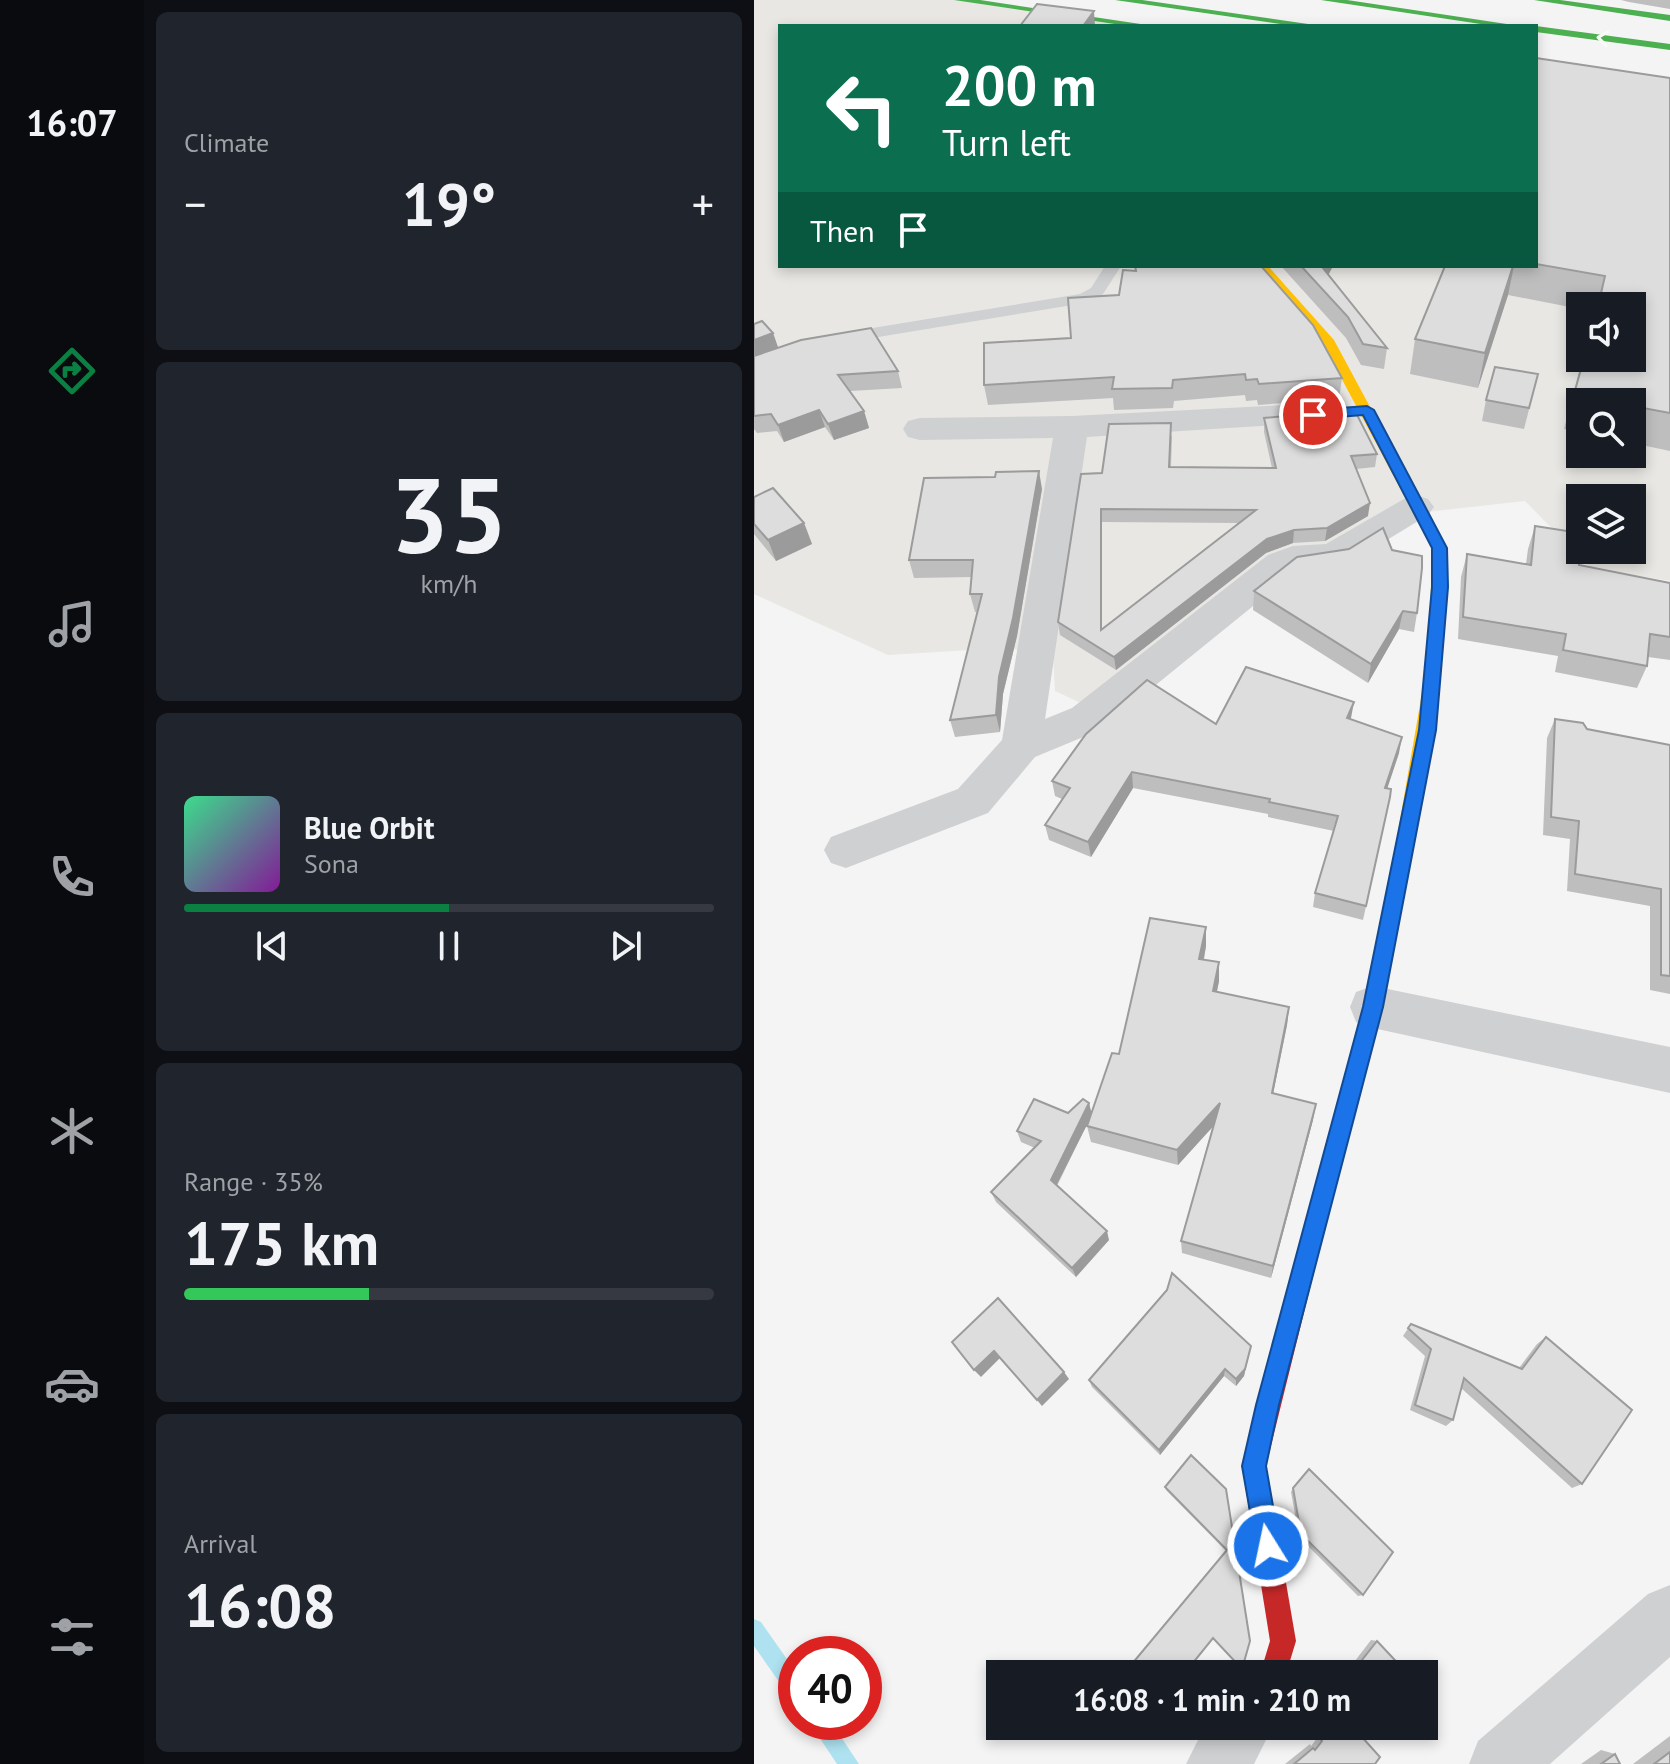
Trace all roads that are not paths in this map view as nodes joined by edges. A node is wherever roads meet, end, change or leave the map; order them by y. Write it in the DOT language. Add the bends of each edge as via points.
graph roads {
  1 [pos="959,0"];
  2 [pos="1120,0"];
  3 [pos="1326,0"];
  4 [pos="1539,0"];
  5 [pos="1670,18"];
  6 [pos="1134,24"];
  7 [pos="1302,24"];
  8 [pos="1500,24"];
  9 [pos="1538,29"];
  10 [pos="1670,47"];
  11 [pos="1112,268"];
  12 [pos="1263,268"];
  13 [pos="824,341"];
  14 [pos="1367,410"];
  15 [pos="1072,427"];
  16 [pos="920,429"];
  17 [pos="1416,507"];
  18 [pos="1021,746"];
  19 [pos="846,850"];
  20 [pos="1373,1007"];
  21 [pos="1670,1070"];
  22 [pos="1670,1616"];
  23 [pos="1277,1660"];
  24 [pos="1233,1740"];
  25 [pos="1218,1764"];
  26 [pos="1501,1764"];
  1 -- 6 [label="main road"];
  2 -- 7 [label="main road"];
  3 -- 8 [label="main road"];
  4 -- 5 [label="main road"];
  10 -- 9 [label="main road, one-way"];
  11 -- 13 [label="lane" via="1097,291 1085,298"];
  12 -- 14 [label="main road" via="1328,340"];
  14 -- 15 [label="street"];
  14 -- 17 [label="main road"];
  15 -- 16 [label="street"];
  15 -- 18 [label="street"];
  17 -- 18 [label="street" via="1333,556 1281,564 1086,719"];
  17 -- 20 [label="main road" via="1439,548 1440,587 1427,730"];
  18 -- 19 [label="street" via="973,801"];
  20 -- 21 [label="street"];
  20 -- 23 [label="main road" via="1254,1466 1283,1641"];
  22 -- 26 [label="street"];
  24 -- 25 [label="street"];
}
